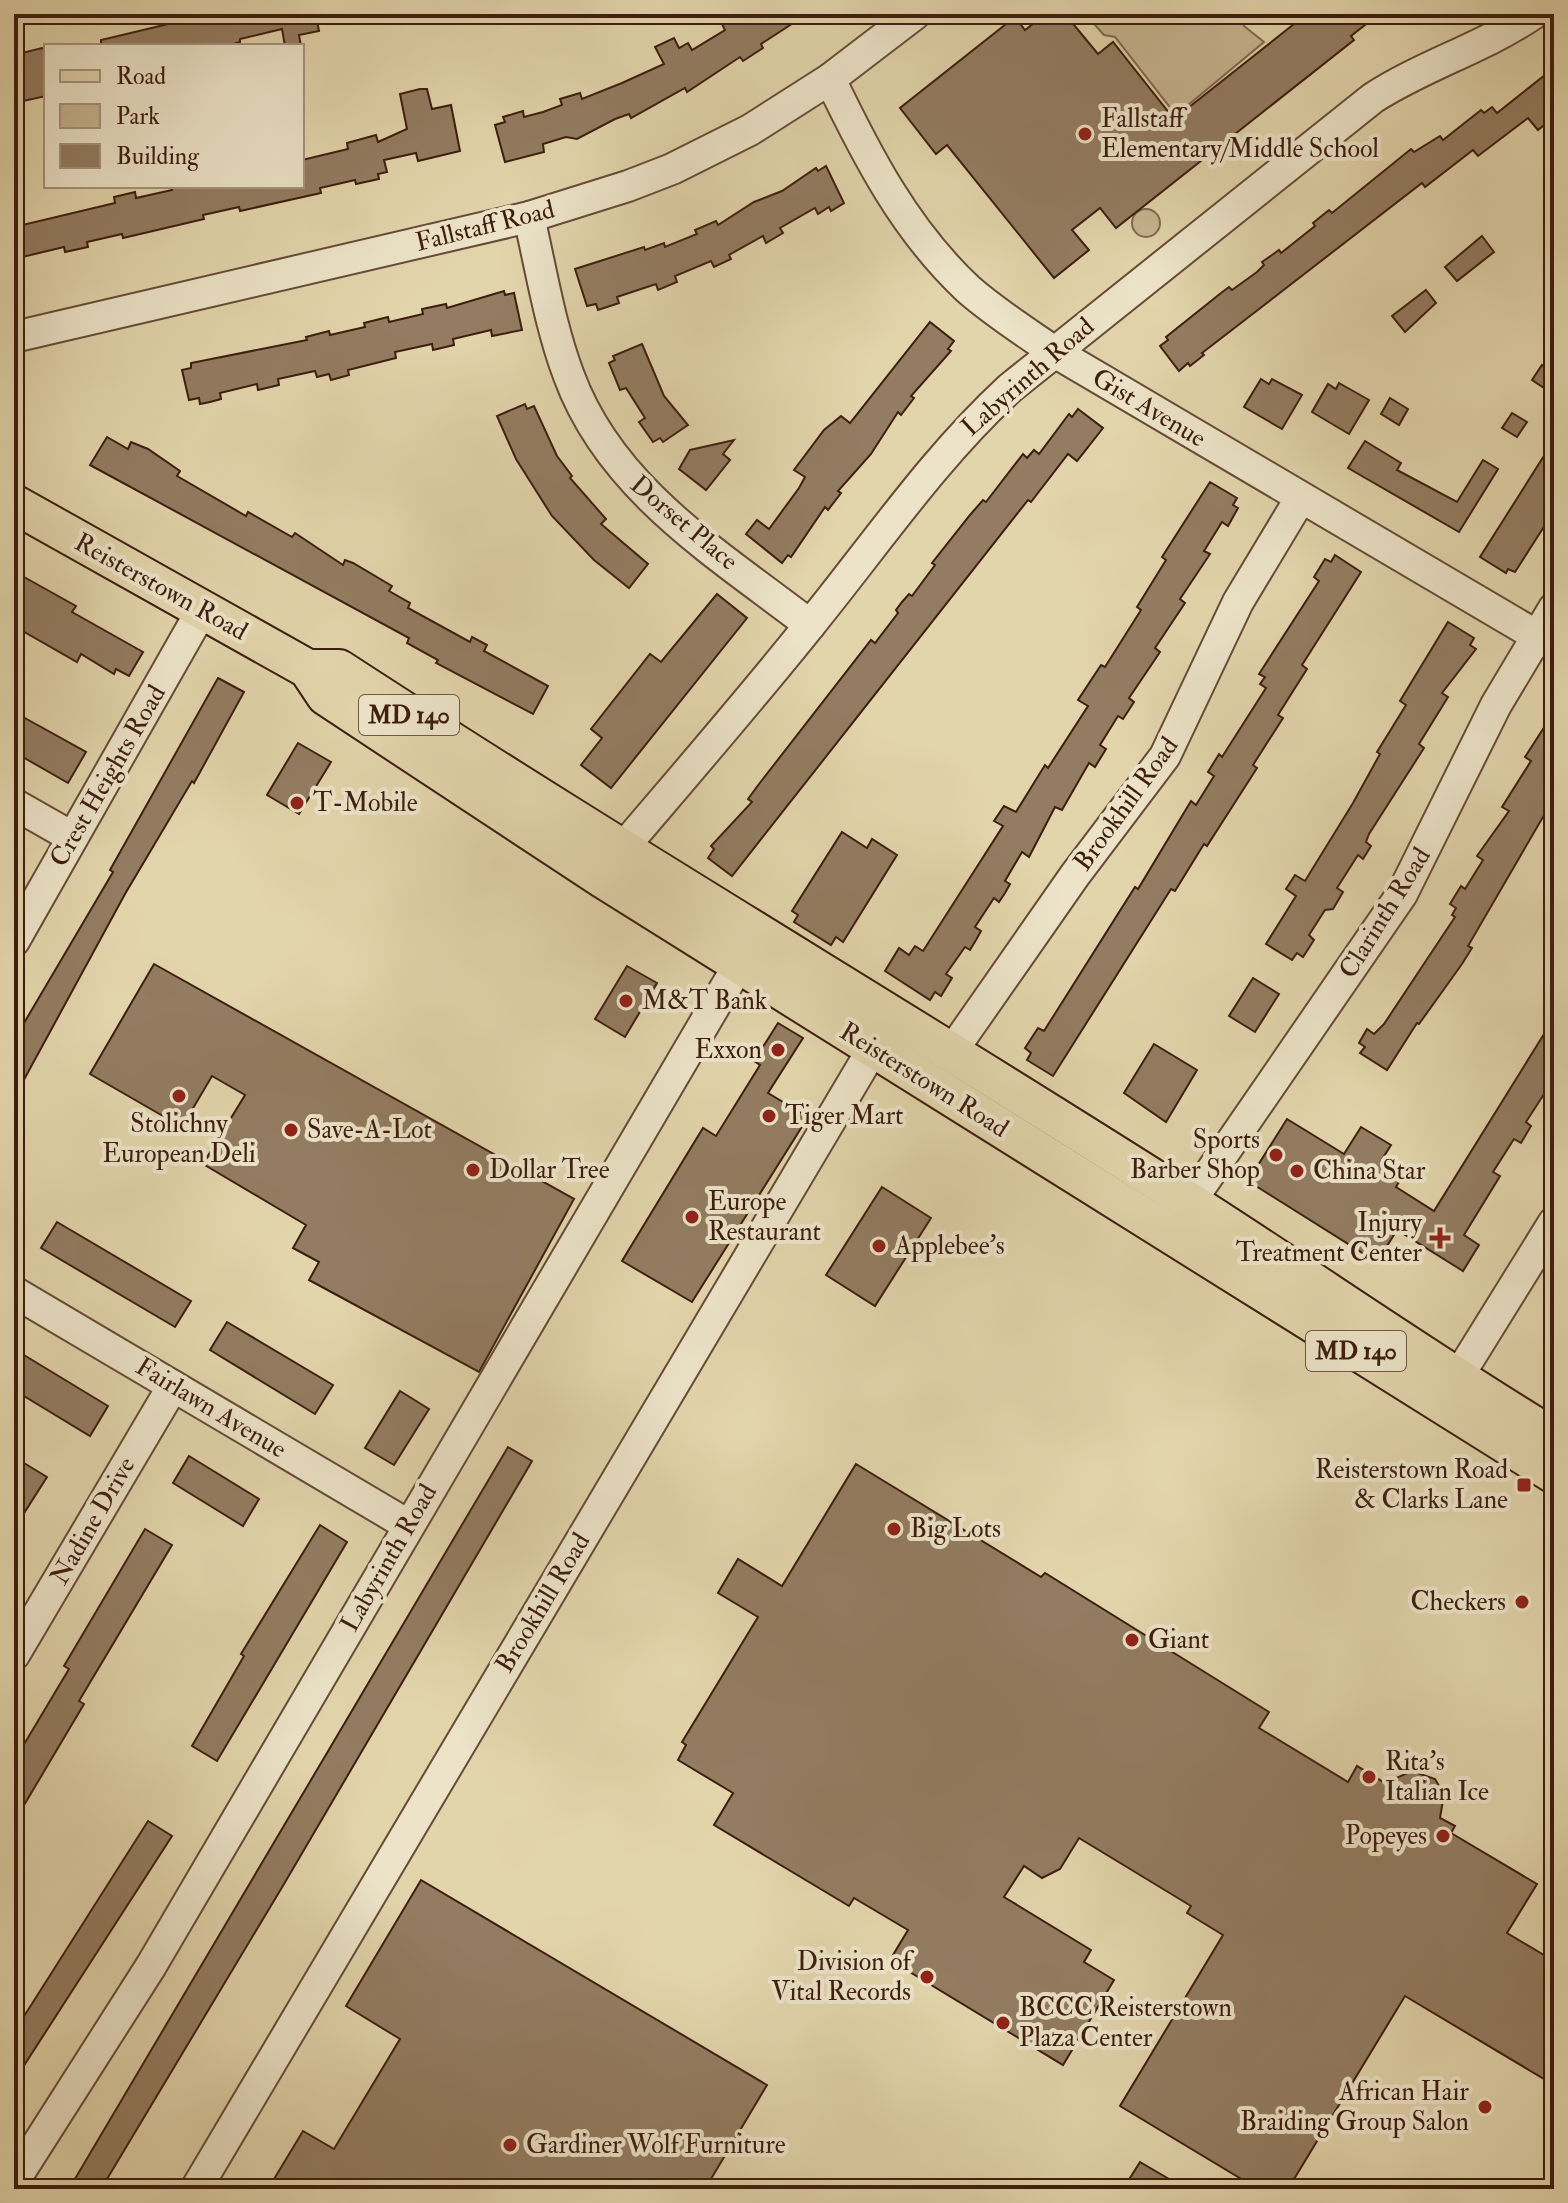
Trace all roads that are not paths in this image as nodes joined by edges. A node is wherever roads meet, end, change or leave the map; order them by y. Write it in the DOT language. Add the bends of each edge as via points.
graph roads {
  1 [pos="915,14"];
  2 [pos="1533,14"];
  3 [pos="830,79"];
  4 [pos="529,217"];
  5 [pos="14,337"];
  6 [pos="1053,351"];
  7 [pos="1300,499"];
  8 [pos="14,504"];
  9 [pos="1554,608"];
  10 [pos="202,610"];
  11 [pos="810,625"];
  12 [pos="1545,641"];
  13 [pos="308,669"];
  14 [pos="14,804"];
  15 [pos="72,837"];
  16 [pos="622,849"];
  17 [pos="14,941"];
  18 [pos="748,948"];
  19 [pos="882,1033"];
  20 [pos="950,1054"];
  21 [pos="1055,1162"];
  22 [pos="1190,1202"];
  23 [pos="1554,1222"];
  24 [pos="14,1292"];
  25 [pos="173,1386"];
  26 [pos="1448,1391"];
  27 [pos="1554,1438"];
  28 [pos="1554,1474"];
  29 [pos="408,1525"];
  30 [pos="14,1655"];
  31 [pos="14,2181"];
  32 [pos="196,2189"];
  1 -- 3 [label="street, Fallstaff Road"];
  2 -- 6 [label="street, Labyrinth Road" via="1373,98"];
  3 -- 4 [label="street, Fallstaff Road" via="750,130 672,169"];
  3 -- 6 [label="street, Gist Avenue" via="876,171 920,236 971,291"];
  4 -- 5 [label="street, Fallstaff Road"];
  4 -- 11 [label="street, Dorset Place" via="567,374 595,432 655,505"];
  6 -- 7 [label="street, Gist Avenue"];
  6 -- 11 [label="street, Labyrinth Road" via="968,426"];
  7 -- 12 [label="street, Gist Avenue"];
  7 -- 20 [label="street, Brookhill Road" via="1238,602 1165,756"];
  8 -- 10 [label="main road, Reisterstown Road / MD 140"];
  9 -- 12 [label="street, Clarinth Road"];
  10 -- 13 [label="main road, Reisterstown Road / MD 140"];
  10 -- 15 [label="street, Crest Heights Road"];
  11 -- 16 [label="street, Labyrinth Road"];
  12 -- 22 [label="street, Clarinth Road" via="1476,742 1402,894"];
  13 -- 16 [label="main road, Reisterstown Road / MD 140" via="339,669"];
  13 -- 18 [label="main road, Reisterstown Road / MD 140" via="326,696"];
  14 -- 15 [label="street"];
  15 -- 17 [label="street, Crest Heights Road"];
  16 -- 18 [label="main road, Reisterstown Road / MD 140"];
  18 -- 19 [label="main road, Reisterstown Road / MD 140"];
  18 -- 29 [label="street, Labyrinth Road"];
  19 -- 20 [label="main road, Reisterstown Road / MD 140"];
  19 -- 21 [label="main road, Reisterstown Road / MD 140"];
  19 -- 32 [label="street, Brookhill Road"];
  20 -- 22 [label="main road, Reisterstown Road / MD 140"];
  21 -- 22 [label="main road" via="1093,1165 1174,1213"];
  21 -- 26 [label="main road, Reisterstown Road / MD 140"];
  22 -- 26 [label="main road, Reisterstown Road / MD 140"];
  23 -- 26 [label="street"];
  24 -- 25 [label="street, Fairlawn Avenue"];
  25 -- 29 [label="street, Fairlawn Avenue"];
  25 -- 30 [label="street, Nadine Drive"];
  26 -- 27 [label="main road, Reisterstown Road / MD 140"];
  26 -- 28 [label="main road, Reisterstown Road / MD 140"];
  29 -- 31 [label="street, Labyrinth Road" via="151,1966"];
}
